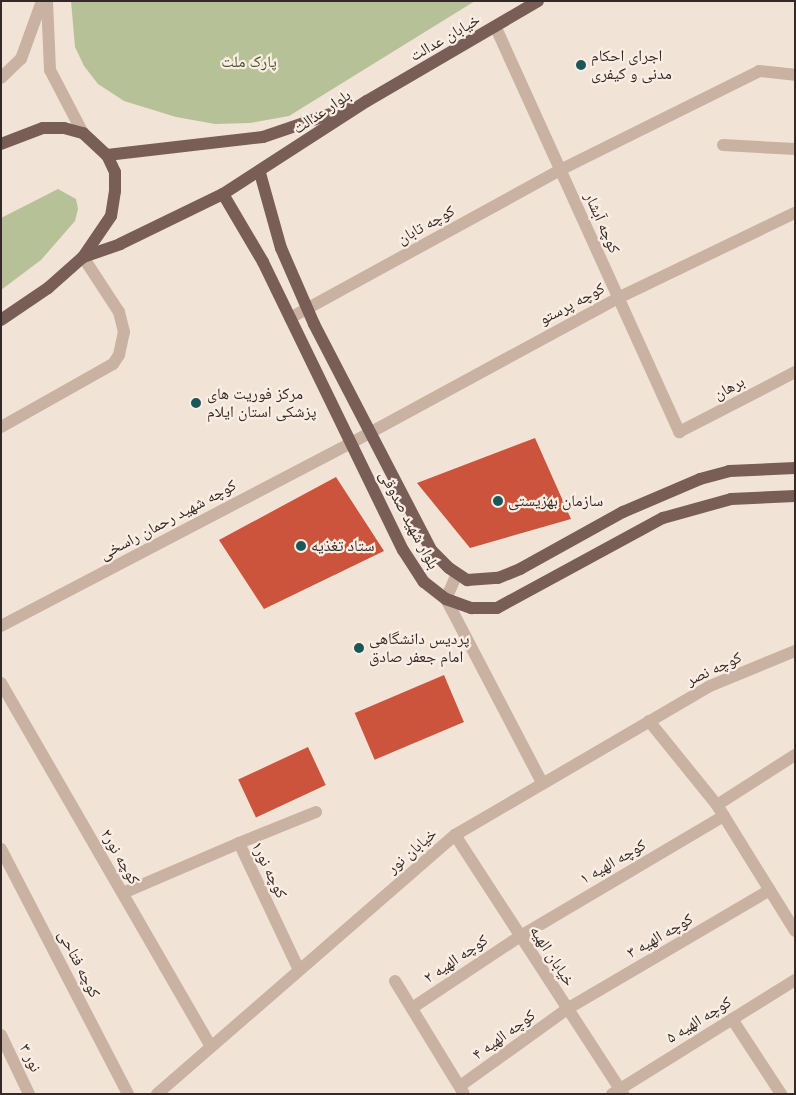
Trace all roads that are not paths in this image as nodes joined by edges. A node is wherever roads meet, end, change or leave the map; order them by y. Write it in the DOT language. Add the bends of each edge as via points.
graph roads {
  1 [pos="42,1"];
  2 [pos="47,1"];
  3 [pos="538,1"];
  4 [pos="496,28"];
  5 [pos="795,75"];
  6 [pos="1,78"];
  7 [pos="367,101"];
  8 [pos="83,133"];
  9 [pos="1,144"];
  10 [pos="723,145"];
  11 [pos="795,149"];
  12 [pos="107,155"];
  13 [pos="560,170"];
  14 [pos="260,173"];
  15 [pos="223,194"];
  16 [pos="795,213"];
  17 [pos="83,257"];
  18 [pos="618,298"];
  19 [pos="308,309"];
  20 [pos="290,318"];
  21 [pos="2,320"];
  22 [pos="795,372"];
  23 [pos="1,427"];
  24 [pos="370,431"];
  25 [pos="679,432"];
  26 [pos="351,443"];
  27 [pos="795,468"];
  28 [pos="795,496"];
  29 [pos="456,574"];
  30 [pos="446,599"];
  31 [pos="1,626"];
  32 [pos="795,651"];
  33 [pos="1,683"];
  34 [pos="649,721"];
  35 [pos="795,755"];
  36 [pos="542,784"];
  37 [pos="721,811"];
  38 [pos="316,812"];
  39 [pos="455,836"];
  40 [pos="239,843"];
  41 [pos="1,849"];
  42 [pos="770,890"];
  43 [pos="123,893"];
  44 [pos="795,931"];
  45 [pos="519,937"];
  46 [pos="299,970"];
  47 [pos="795,980"];
  48 [pos="395,981"];
  49 [pos="412,1008"];
  50 [pos="567,1009"];
  51 [pos="732,1019"];
  52 [pos="1,1035"];
  53 [pos="211,1047"];
  54 [pos="462,1090"];
  55 [pos="618,1092"];
  56 [pos="29,1094"];
  57 [pos="128,1094"];
  58 [pos="157,1094"];
  59 [pos="781,1094"];
  1 -- 6 [label="street" via="21,59"];
  2 -- 8 [label="street" via="50,70"];
  3 -- 4 [label="main road, خیابان عدالت"];
  4 -- 7 [label="main road, خیابان عدالت"];
  4 -- 13 [label="street, کوچه آبشار"];
  5 -- 13 [label="street, کوچه تابان" via="759,71"];
  7 -- 12 [label="main road, بلوار عدالت" via="263,137"];
  7 -- 14 [label="main road, بلوار عدالت"];
  8 -- 9 [label="main road" via="64,128 43,128"];
  8 -- 12 [label="main road"];
  10 -- 11 [label="street"];
  12 -- 17 [label="main road" via="115,172 112,216"];
  13 -- 18 [label="street, کوچه آبشار"];
  13 -- 19 [label="street, کوچه تابان"];
  14 -- 15 [label="main road, بلوار عدالت"];
  14 -- 19 [label="main road, بلوار شهید صدوقی" via="281,248"];
  15 -- 17 [label="main road, بلوار عدالت" via="120,244"];
  15 -- 20 [label="main road, بلوار شهید صدوقی" via="263,262"];
  16 -- 18 [label="street, کوچه پرستو"];
  17 -- 21 [label="main road" via="48,288"];
  17 -- 23 [label="street" via="119,312 124,332 119,355 113,364"];
  18 -- 24 [label="street, کوچه پرستو"];
  18 -- 25 [label="street, کوچه آبشار"];
  19 -- 20 [label="street, کوچه تابان"];
  19 -- 24 [label="main road, بلوار شهید صدوقی"];
  20 -- 26 [label="main road, بلوار شهید صدوقی"];
  22 -- 25 [label="street, برهان"];
  24 -- 26 [label="street, کوچه پرستو"];
  24 -- 29 [label="main road, بلوار شهید صدوقی" via="431,550"];
  26 -- 30 [label="main road, بلوار شهید صدوقی" via="403,550 424,582"];
  26 -- 31 [label="street, کوچه شهید رحمان راسخی"];
  27 -- 29 [label="main road, بلوار شهید صدوقی" via="729,471 700,479 623,512 520,569 480,582"];
  28 -- 30 [label="main road, بلوار شهید صدوقی" via="730,499 663,518 497,608 471,608"];
  29 -- 30 [label="street"];
  30 -- 36 [label="street"];
  32 -- 34 [label="street, کوچه نصر" via="710,686"];
  33 -- 43 [label="street, کوچه نور۲"];
  34 -- 36 [label="street, کوچه نصر"];
  34 -- 37 [label="street"];
  35 -- 37 [label="street, کوچه الهیه ۱"];
  36 -- 39 [label="street, خیابان نور"];
  37 -- 42 [label="street"];
  37 -- 45 [label="street, کوچه الهیه ۱"];
  38 -- 40 [label="street"];
  39 -- 45 [label="street, خیابان الهیه"];
  39 -- 46 [label="street, خیابان نور"];
  40 -- 43 [label="street, کوچه نور۱"];
  40 -- 46 [label="street, کوچه نور۱"];
  41 -- 57 [label="street, کوچه فتاحی"];
  42 -- 44 [label="street"];
  42 -- 50 [label="street, کوچه الهیه ۳"];
  43 -- 53 [label="street, کوچه نور۲"];
  45 -- 49 [label="street, کوچه الهیه ۲"];
  45 -- 50 [label="street, خیابان الهیه"];
  46 -- 53 [label="street, خیابان نور"];
  47 -- 51 [label="street, کوچه الهیه ۵"];
  48 -- 49 [label="street"];
  49 -- 54 [label="street"];
  50 -- 54 [label="street, کوچه الهیه ۴"];
  50 -- 55 [label="street, خیابان الهیه"];
  51 -- 55 [label="street, کوچه الهیه ۵"];
  51 -- 59 [label="street"];
  52 -- 56 [label="street, نور ۳"];
  53 -- 58 [label="street, خیابان نور"];
}
